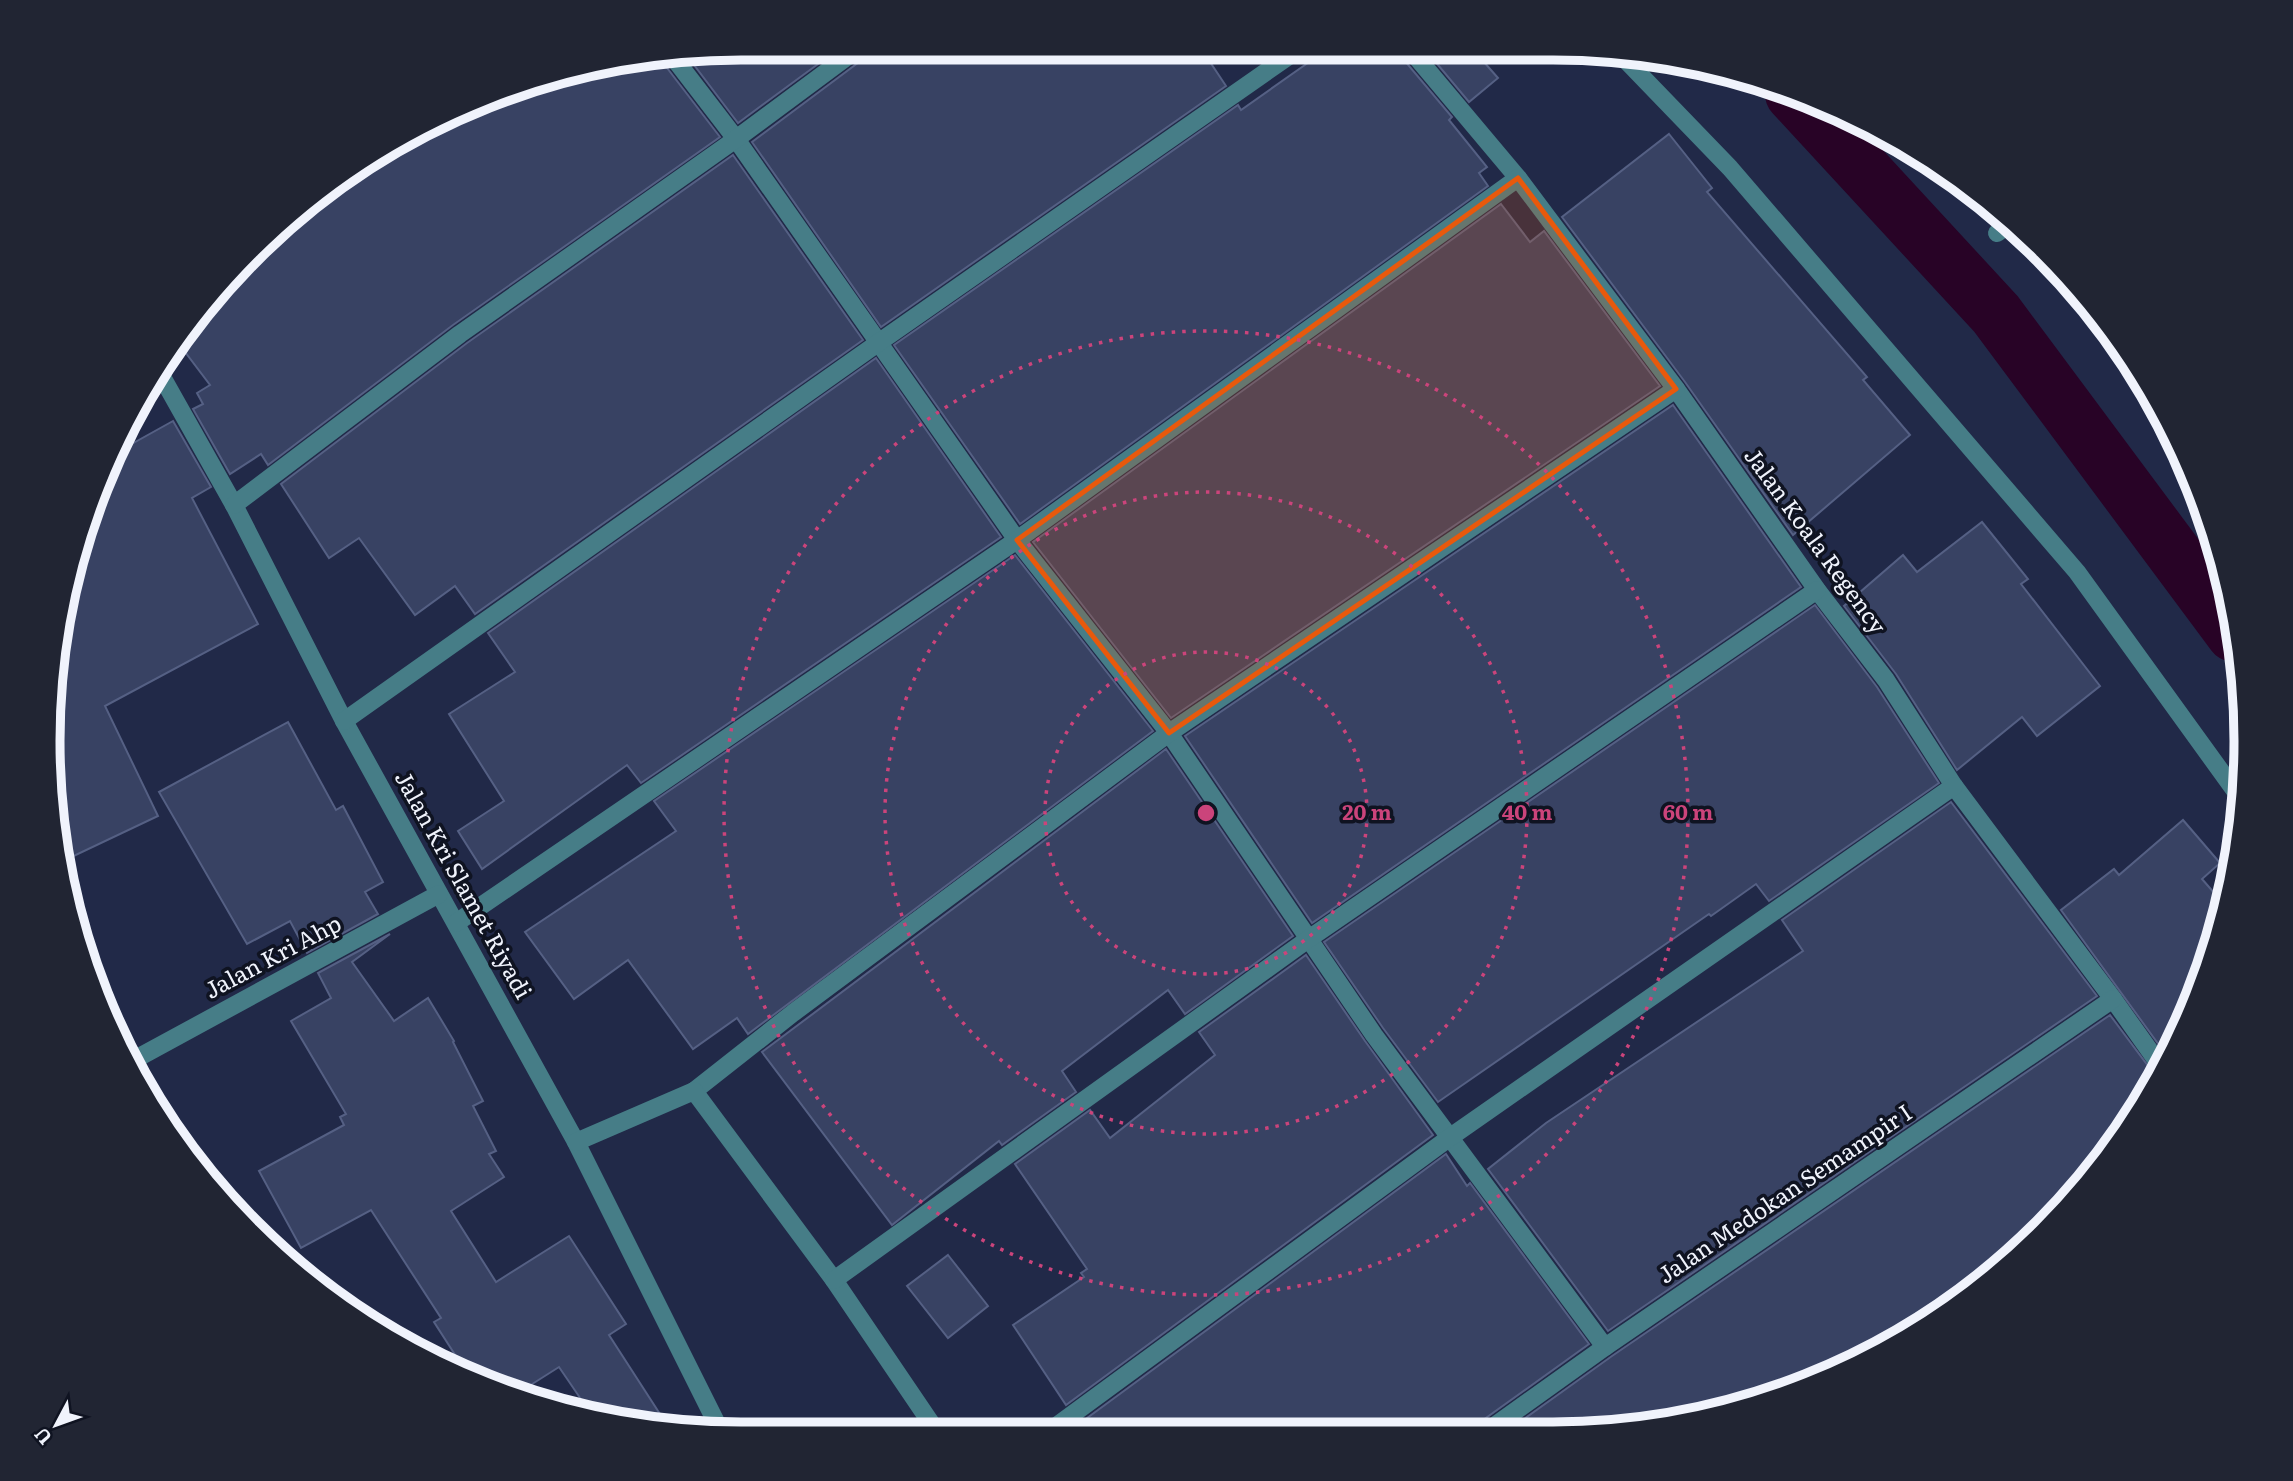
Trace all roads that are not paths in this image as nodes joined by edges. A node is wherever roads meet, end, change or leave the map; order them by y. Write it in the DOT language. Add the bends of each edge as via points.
graph roads {
  1 [pos="843,60"];
  2 [pos="1283,60"];
  3 [pos="1419,60"];
  4 [pos="677,63"];
  5 [pos="1630,64"];
  6 [pos="736,139"];
  7 [pos="1518,178"];
  8 [pos="2003,229"];
  9 [pos="1997,233"];
  10 [pos="878,343"];
  11 [pos="163,379"];
  12 [pos="1676,389"];
  13 [pos="234,505"];
  14 [pos="1017,540"];
  15 [pos="1817,590"];
  16 [pos="344,721"];
  17 [pos="1169,733"];
  18 [pos="1954,786"];
  19 [pos="2232,786"];
  20 [pos="439,894"];
  21 [pos="456,923"];
  22 [pos="1307,940"];
  23 [pos="2113,999"];
  24 [pos="138,1057"];
  25 [pos="2155,1058"];
  26 [pos="694,1091"];
  27 [pos="1449,1138"];
  28 [pos="576,1142"];
  29 [pos="834,1280"];
  30 [pos="1605,1347"];
  31 [pos="715,1421"];
  32 [pos="930,1422"];
  33 [pos="1062,1422"];
  34 [pos="1500,1422"];
  1 -- 6 [label="street"];
  2 -- 10 [label="street"];
  3 -- 7 [label="street, Jalan Koala Regency"];
  4 -- 6 [label="street"];
  5 -- 19 [label="street" via="1730,168 2077,572"];
  6 -- 10 [label="street"];
  6 -- 13 [label="street" via="460,334"];
  7 -- 12 [label="street, Jalan Koala Regency"];
  7 -- 14 [label="street"];
  8 -- 9 [label="street"];
  10 -- 14 [label="street"];
  10 -- 16 [label="street"];
  11 -- 13 [label="street, Jalan Kri Slamet Riyadi"];
  12 -- 15 [label="street, Jalan Koala Regency"];
  12 -- 17 [label="street"];
  13 -- 16 [label="street, Jalan Kri Slamet Riyadi"];
  14 -- 17 [label="street"];
  14 -- 21 [label="street"];
  15 -- 18 [label="street, Jalan Koala Regency" via="1886,680"];
  15 -- 22 [label="street"];
  16 -- 20 [label="street, Jalan Kri Slamet Riyadi"];
  17 -- 22 [label="street"];
  17 -- 26 [label="street"];
  18 -- 23 [label="street, Jalan Koala Regency"];
  18 -- 27 [label="street"];
  20 -- 21 [label="street, Jalan Kri Slamet Riyadi"];
  20 -- 24 [label="street, Jalan Kri Ahp"];
  21 -- 28 [label="street, Jalan Kri Slamet Riyadi"];
  22 -- 27 [label="street"];
  22 -- 29 [label="street"];
  23 -- 25 [label="street, Jalan Koala Regency"];
  23 -- 30 [label="street, Jalan Medokan Semampir I"];
  26 -- 28 [label="street"];
  26 -- 29 [label="street"];
  27 -- 30 [label="street"];
  27 -- 33 [label="street"];
  28 -- 31 [label="street, Jalan Kri Slamet Riyadi"];
  29 -- 32 [label="street"];
  30 -- 34 [label="street, Jalan Medokan Semampir I"];
}
